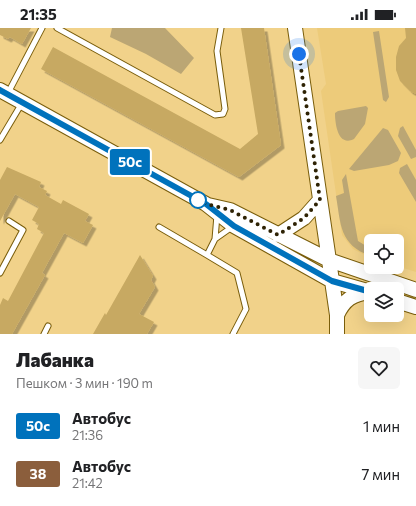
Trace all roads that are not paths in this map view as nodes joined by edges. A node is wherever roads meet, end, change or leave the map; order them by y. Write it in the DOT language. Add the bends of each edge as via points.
graph roads {
  1 [pos="42,28"];
  2 [pos="57,28"];
  3 [pos="221,28"];
  4 [pos="295,28"];
  5 [pos="4,92"];
  6 [pos="22,102"];
  7 [pos="0,140"];
  8 [pos="320,200"];
  9 [pos="206,204"];
  10 [pos="217,214"];
  11 [pos="9,221"];
  12 [pos="234,226"];
  13 [pos="159,227"];
  14 [pos="278,235"];
  15 [pos="215,239"];
  16 [pos="207,255"];
  17 [pos="329,260"];
  18 [pos="0,273"];
  19 [pos="332,281"];
  20 [pos="364,290"];
  21 [pos="416,290"];
  22 [pos="364,293"];
  23 [pos="404,303"];
  24 [pos="416,307"];
  25 [pos="336,316"];
  26 [pos="48,326"];
  27 [pos="44,334"];
  28 [pos="233,334"];
  29 [pos="337,334"];
  1 -- 5 [label="lane"];
  2 -- 3 [label="lane" via="215,115 223,114 225,109 217,51"];
  4 -- 8 [label="main road"];
  5 -- 6 [label="main road"];
  6 -- 7 [label="lane"];
  6 -- 9 [label="main road"];
  8 -- 14 [label="main road" via="304,218"];
  8 -- 17 [label="main road"];
  9 -- 10 [label="main road"];
  9 -- 14 [label="main road" via="230,210"];
  10 -- 12 [label="main road"];
  10 -- 15 [label="lane"];
  11 -- 18 [label="lane" via="24,230"];
  12 -- 15 [label="lane"];
  12 -- 19 [label="main road"];
  13 -- 16 [label="lane"];
  14 -- 17 [label="main road"];
  15 -- 16 [label="lane"];
  16 -- 28 [label="lane" via="237,273 246,309"];
  17 -- 19 [label="main road"];
  17 -- 21 [label="main road"];
  19 -- 20 [label="main road"];
  19 -- 25 [label="main road"];
  22 -- 25 [label="main road" via="346,300"];
  23 -- 24 [label="main road"];
  25 -- 29 [label="main road"];
  26 -- 27 [label="lane"];
}
